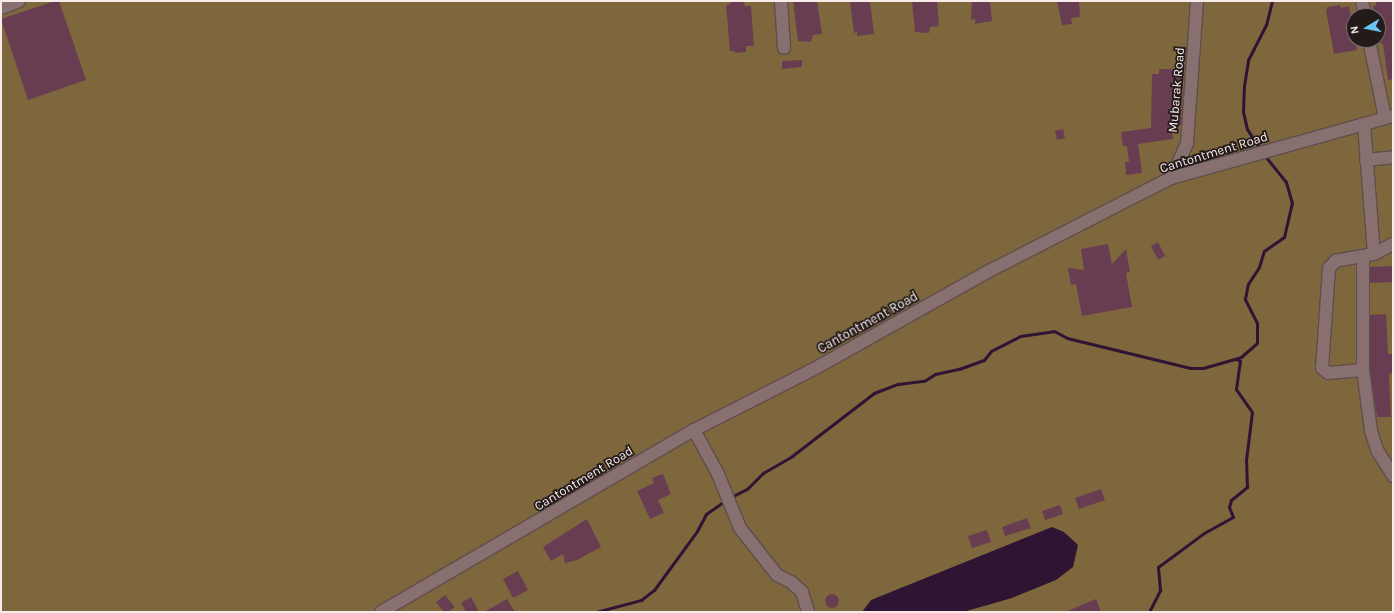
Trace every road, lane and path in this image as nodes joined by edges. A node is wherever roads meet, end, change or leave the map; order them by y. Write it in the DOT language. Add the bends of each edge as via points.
graph roads {
  1 [pos="19,1"];
  2 [pos="781,1"];
  3 [pos="1197,1"];
  4 [pos="1,8"];
  5 [pos="784,48"];
  6 [pos="1371,48"];
  7 [pos="1389,117"];
  8 [pos="1364,124"];
  9 [pos="1393,157"];
  10 [pos="1366,160"];
  11 [pos="1171,178"];
  12 [pos="1393,244"];
  13 [pos="1368,255"];
  14 [pos="1363,370"];
  15 [pos="694,430"];
  16 [pos="1393,476"];
  17 [pos="381,612"];
  18 [pos="808,612"];
  1 -- 4 [label="street"];
  2 -- 5 [label="street"];
  3 -- 11 [label="street, Mubarak Road" via="1187,144"];
  6 -- 7 [label="street"];
  7 -- 8 [label="street, Cantontment Road"];
  8 -- 10 [label="street"];
  8 -- 11 [label="street, Cantontment Road"];
  9 -- 10 [label="street"];
  10 -- 13 [label="street"];
  11 -- 15 [label="street, Cantontment Road" via="993,269 812,370"];
  12 -- 13 [label="street"];
  13 -- 14 [label="street"];
  13 -- 14 [label="street" via="1336,262 1329,268 1322,368 1328,373"];
  14 -- 16 [label="street" via="1371,431 1377,450"];
  15 -- 17 [label="street, Cantontment Road"];
  15 -- 18 [label="street" via="718,474 740,528 777,575 791,582 802,592"];
}
